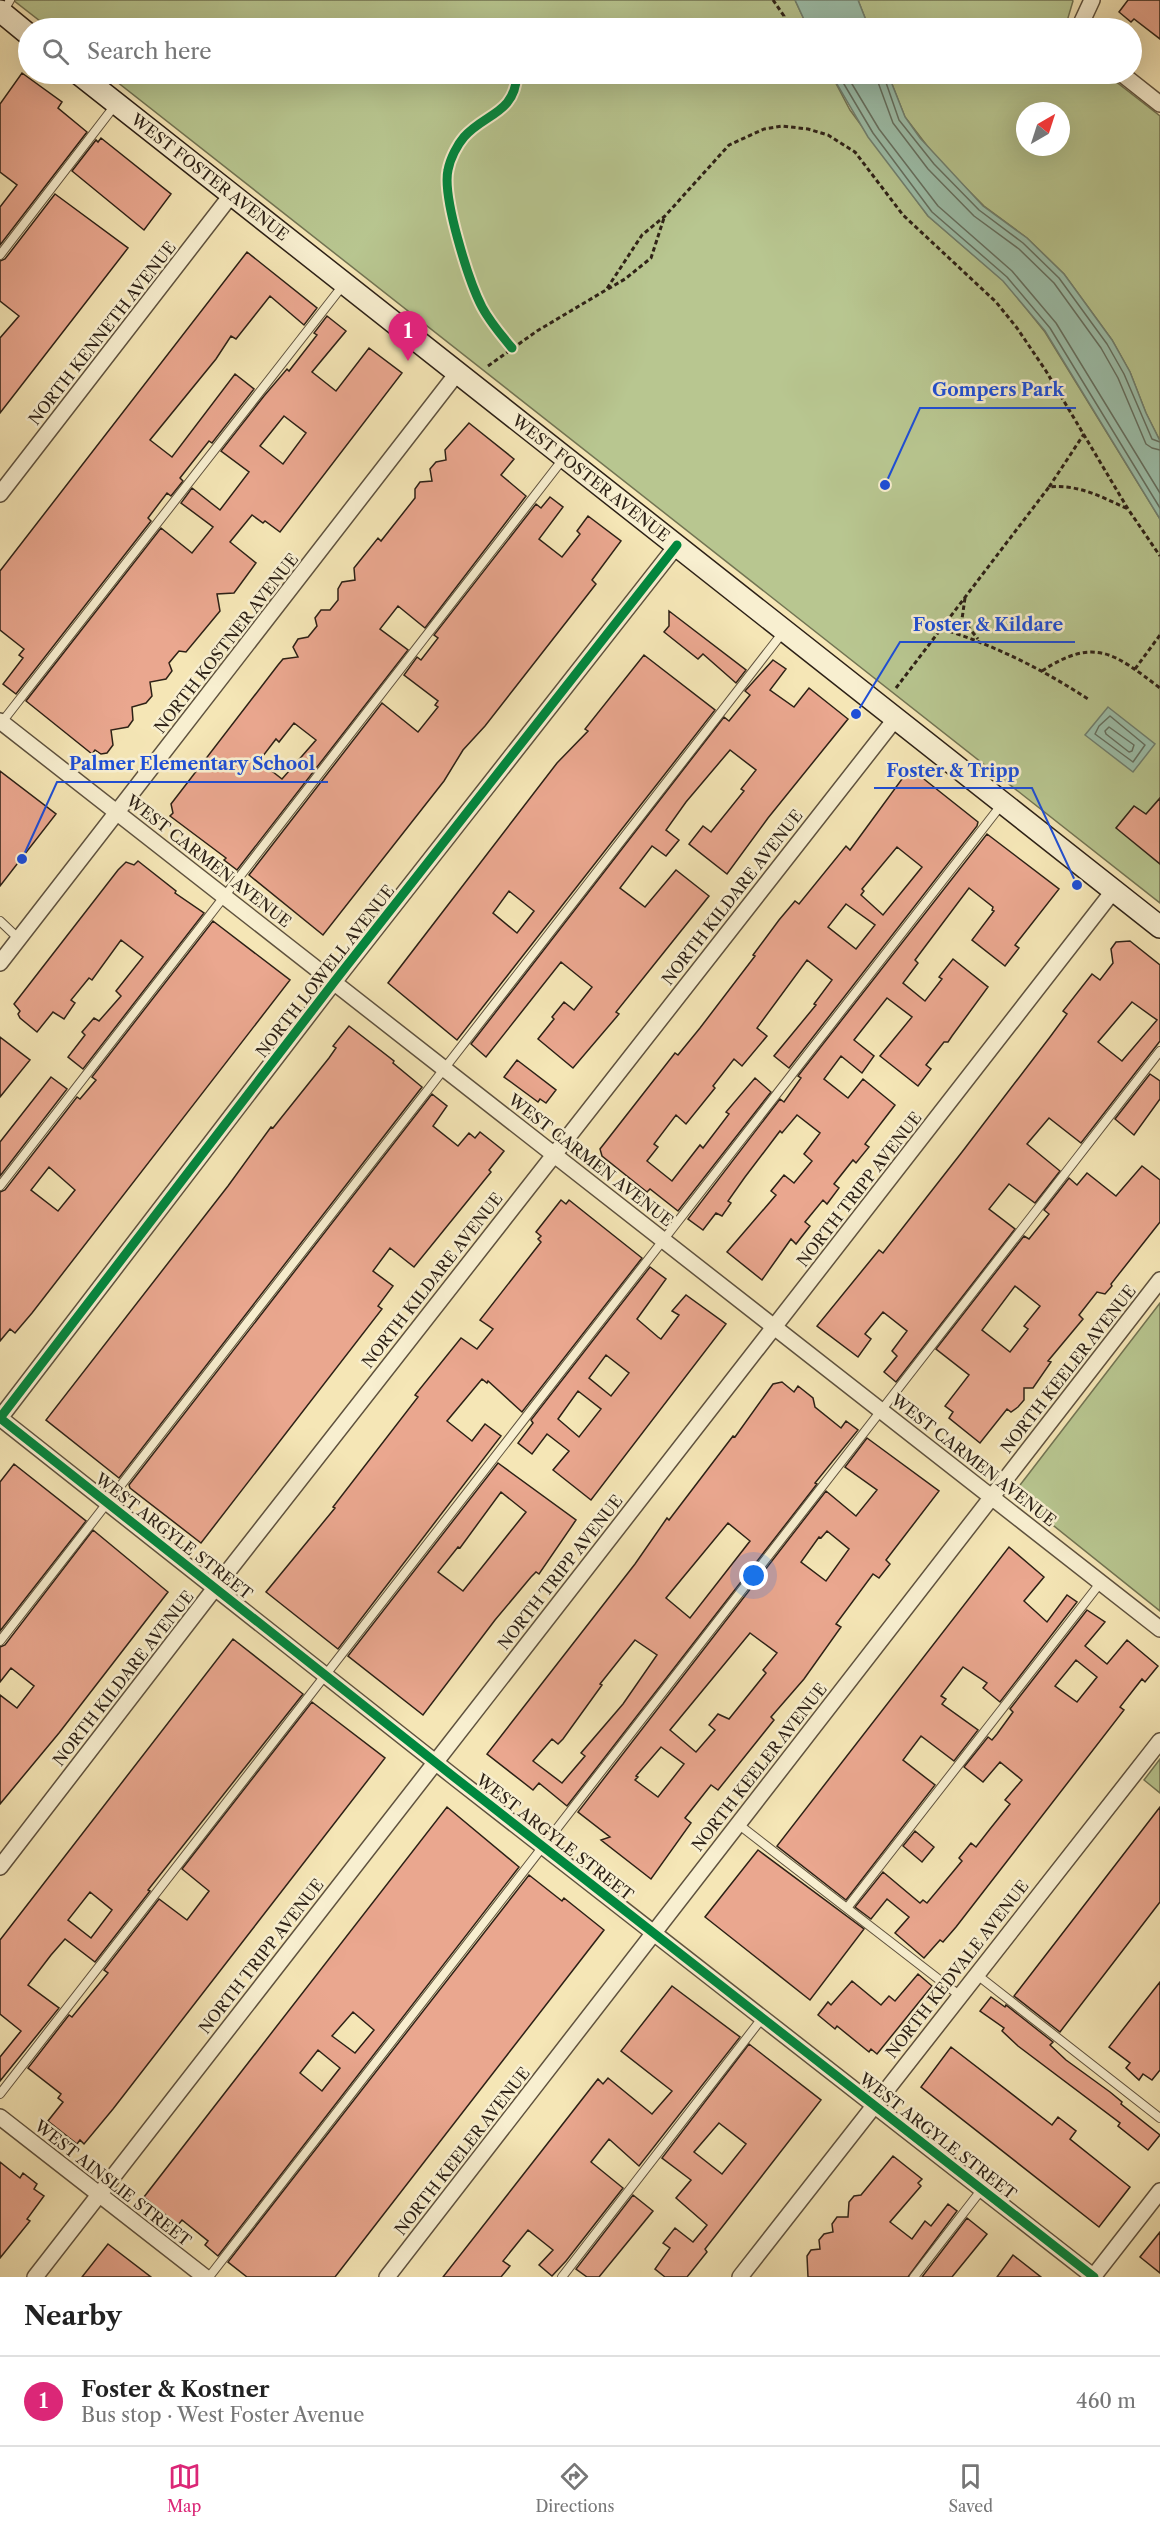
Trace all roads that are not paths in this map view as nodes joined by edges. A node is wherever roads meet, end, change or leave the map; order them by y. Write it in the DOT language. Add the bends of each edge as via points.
graph roads {
  1 [pos="1090,1"];
  2 [pos="3,10"];
  3 [pos="1083,18"];
  4 [pos="18,24"];
  5 [pos="92,84"];
  6 [pos="1135,84"];
  7 [pos="117,104"];
  8 [pos="1160,104"];
  9 [pos="232,194"];
  10 [pos="0,255"];
  11 [pos="344,283"];
  12 [pos="458,372"];
  13 [pos="565,457"];
  14 [pos="0,494"];
  15 [pos="676,545"];
  16 [pos="784,630"];
  17 [pos="896,718"];
  18 [pos="1,721"];
  19 [pos="1003,802"];
  20 [pos="118,812"];
  21 [pos="1114,890"];
  22 [pos="226,897"];
  23 [pos="0,921"];
  24 [pos="1160,927"];
  25 [pos="19,939"];
  26 [pos="0,963"];
  27 [pos="334,982"];
  28 [pos="1160,1051"];
  29 [pos="445,1068"];
  30 [pos="554,1154"];
  31 [pos="0,1186"];
  32 [pos="665,1240"];
  33 [pos="1160,1280"];
  34 [pos="775,1326"];
  35 [pos="882,1410"];
  36 [pos="0,1418"];
  37 [pos="992,1496"];
  38 [pos="108,1503"];
  39 [pos="1101,1582"];
  40 [pos="215,1588"];
  41 [pos="1160,1629"];
  42 [pos="0,1641"];
  43 [pos="325,1675"];
  44 [pos="1160,1741"];
  45 [pos="435,1762"];
  46 [pos="738,1824"];
  47 [pos="544,1847"];
  48 [pos="0,1867"];
  49 [pos="847,1908"];
  50 [pos="654,1932"];
  51 [pos="976,1974"];
  52 [pos="959,1995"];
  53 [pos="763,2017"];
  54 [pos="0,2094"];
  55 [pos="873,2105"];
  56 [pos="0,2117"];
  57 [pos="1160,2118"];
  58 [pos="982,2189"];
  59 [pos="1160,2191"];
  60 [pos="99,2194"];
  61 [pos="35,2277"];
  62 [pos="205,2277"];
  63 [pos="210,2277"];
  64 [pos="387,2277"];
  65 [pos="562,2277"];
  66 [pos="740,2277"];
  67 [pos="914,2277"];
  68 [pos="1094,2277"];
  1 -- 3 [label="street"];
  2 -- 4 [label="main road"];
  5 -- 7 [label="main road, WEST FOSTER AVENUE"];
  6 -- 8 [label="street"];
  7 -- 9 [label="main road, WEST FOSTER AVENUE"];
  7 -- 10 [label="lane"];
  9 -- 11 [label="main road, WEST FOSTER AVENUE"];
  9 -- 14 [label="street, NORTH KENNETH AVENUE"];
  11 -- 12 [label="main road, WEST FOSTER AVENUE"];
  11 -- 18 [label="lane"];
  12 -- 13 [label="main road, WEST FOSTER AVENUE"];
  12 -- 20 [label="street, NORTH KOSTNER AVENUE"];
  13 -- 15 [label="main road, WEST FOSTER AVENUE"];
  13 -- 22 [label="lane"];
  15 -- 16 [label="main road, WEST FOSTER AVENUE"];
  15 -- 27 [label="street, NORTH LOWELL AVENUE"];
  16 -- 17 [label="main road, WEST FOSTER AVENUE"];
  16 -- 29 [label="lane"];
  17 -- 19 [label="main road, WEST FOSTER AVENUE"];
  17 -- 30 [label="street, NORTH KILDARE AVENUE"];
  18 -- 20 [label="street, WEST CARMEN AVENUE"];
  19 -- 21 [label="main road, WEST FOSTER AVENUE"];
  19 -- 32 [label="lane"];
  20 -- 22 [label="street, WEST CARMEN AVENUE"];
  20 -- 25 [label="street, NORTH KOSTNER AVENUE"];
  21 -- 24 [label="main road, WEST FOSTER AVENUE"];
  21 -- 34 [label="street, NORTH TRIPP AVENUE"];
  22 -- 27 [label="street, WEST CARMEN AVENUE"];
  22 -- 31 [label="lane"];
  23 -- 25 [label="lane"];
  25 -- 26 [label="street, NORTH KOSTNER AVENUE"];
  27 -- 29 [label="street, WEST CARMEN AVENUE"];
  27 -- 36 [label="street, NORTH LOWELL AVENUE"];
  28 -- 35 [label="lane"];
  29 -- 30 [label="street, WEST CARMEN AVENUE"];
  29 -- 38 [label="lane"];
  30 -- 32 [label="street, WEST CARMEN AVENUE"];
  30 -- 40 [label="street, NORTH KILDARE AVENUE"];
  32 -- 34 [label="street, WEST CARMEN AVENUE"];
  32 -- 43 [label="lane"];
  33 -- 37 [label="street, NORTH KEELER AVENUE"];
  34 -- 35 [label="street, WEST CARMEN AVENUE"];
  34 -- 45 [label="street, NORTH TRIPP AVENUE"];
  35 -- 37 [label="street, WEST CARMEN AVENUE"];
  35 -- 47 [label="lane"];
  36 -- 38 [label="street, WEST ARGYLE STREET"];
  37 -- 39 [label="street, WEST CARMEN AVENUE"];
  37 -- 46 [label="street, NORTH KEELER AVENUE"];
  38 -- 40 [label="street, WEST ARGYLE STREET"];
  38 -- 42 [label="lane"];
  39 -- 41 [label="street, WEST CARMEN AVENUE"];
  39 -- 49 [label="lane"];
  40 -- 43 [label="street, WEST ARGYLE STREET"];
  40 -- 48 [label="street, NORTH KILDARE AVENUE"];
  43 -- 45 [label="street, WEST ARGYLE STREET"];
  43 -- 54 [label="lane"];
  44 -- 51 [label="street, NORTH KEDVALE AVENUE"];
  45 -- 47 [label="street, WEST ARGYLE STREET"];
  45 -- 60 [label="street, NORTH TRIPP AVENUE"];
  46 -- 49 [label="lane"];
  46 -- 50 [label="street, NORTH KEELER AVENUE"];
  47 -- 50 [label="street, WEST ARGYLE STREET"];
  47 -- 63 [label="lane"];
  49 -- 52 [label="lane"];
  50 -- 53 [label="street, WEST ARGYLE STREET"];
  50 -- 64 [label="street, NORTH KEELER AVENUE"];
  51 -- 52 [label="street, NORTH KEDVALE AVENUE"];
  51 -- 57 [label="lane"];
  52 -- 55 [label="street, NORTH KEDVALE AVENUE"];
  53 -- 55 [label="street, WEST ARGYLE STREET"];
  53 -- 65 [label="lane"];
  55 -- 58 [label="street, WEST ARGYLE STREET"];
  55 -- 66 [label="street, NORTH KEDVALE AVENUE"];
  56 -- 60 [label="street, WEST AINSLIE STREET"];
  58 -- 67 [label="lane"];
  58 -- 68 [label="street, WEST ARGYLE STREET"];
  59 -- 68 [label="street"];
  60 -- 61 [label="street, NORTH TRIPP AVENUE"];
  60 -- 62 [label="street, WEST AINSLIE STREET"];
}
